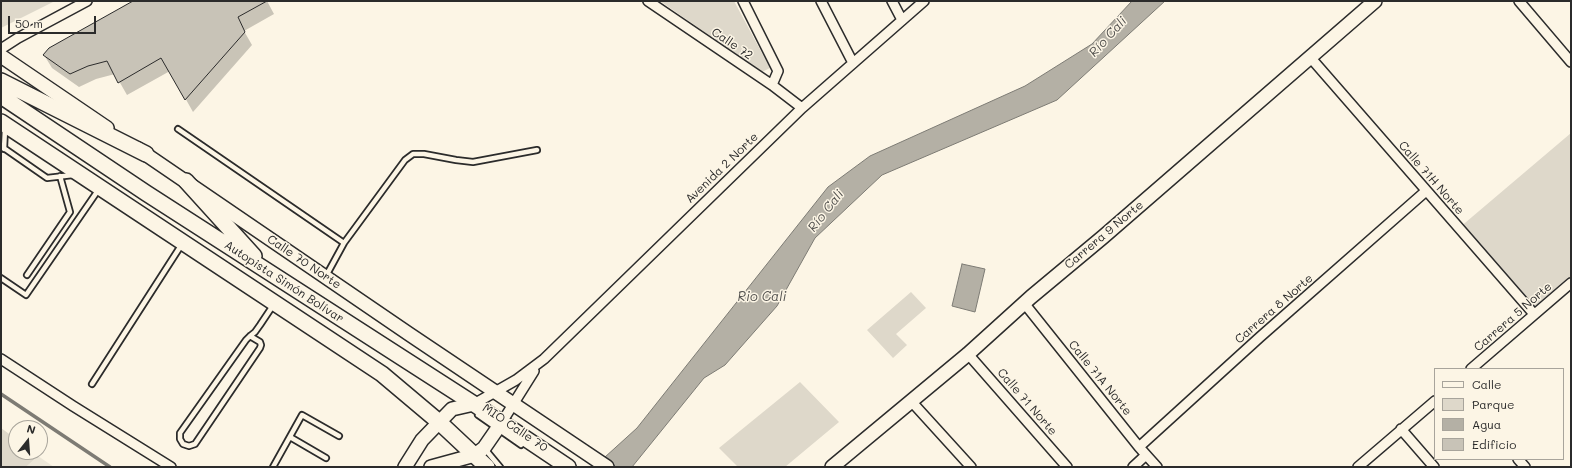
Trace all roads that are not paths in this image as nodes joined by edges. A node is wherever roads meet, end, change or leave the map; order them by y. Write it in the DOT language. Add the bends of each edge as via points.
graph roads {
  1 [pos="88,1"];
  2 [pos="648,1"];
  3 [pos="743,1"];
  4 [pos="821,1"];
  5 [pos="892,1"];
  6 [pos="924,1"];
  7 [pos="1375,1"];
  8 [pos="1518,1"];
  9 [pos="902,20"];
  10 [pos="1,49"];
  11 [pos="1,56"];
  12 [pos="1310,57"];
  13 [pos="1571,62"];
  14 [pos="853,63"];
  15 [pos="1,81"];
  16 [pos="772,85"];
  17 [pos="1,96"];
  18 [pos="802,108"];
  19 [pos="3,124"];
  20 [pos="178,129"];
  21 [pos="3,147"];
  22 [pos="537,150"];
  23 [pos="146,154"];
  24 [pos="79,174"];
  25 [pos="60,176"];
  26 [pos="186,181"];
  27 [pos="100,188"];
  28 [pos="1426,191"];
  29 [pos="183,242"];
  30 [pos="344,243"];
  31 [pos="268,271"];
  32 [pos="27,275"];
  33 [pos="325,276"];
  34 [pos="1,278"];
  35 [pos="1571,283"];
  36 [pos="275,303"];
  37 [pos="1024,303"];
  38 [pos="1534,314"];
  39 [pos="250,336"];
  40 [pos="968,354"];
  41 [pos="1,359"];
  42 [pos="544,359"];
  43 [pos="1472,368"];
  44 [pos="92,384"];
  45 [pos="494,392"];
  46 [pos="911,401"];
  47 [pos="1434,402"];
  48 [pos="513,404"];
  49 [pos="471,409"];
  50 [pos="439,422"];
  51 [pos="500,426"];
  52 [pos="1401,429"];
  53 [pos="339,436"];
  54 [pos="290,437"];
  55 [pos="1139,447"];
  56 [pos="479,451"];
  57 [pos="1146,454"];
  58 [pos="326,458"];
  59 [pos="171,467"];
  60 [pos="273,467"];
  61 [pos="405,467"];
  62 [pos="431,467"];
  63 [pos="487,467"];
  64 [pos="500,467"];
  65 [pos="568,467"];
  66 [pos="607,467"];
  67 [pos="832,467"];
  68 [pos="971,467"];
  69 [pos="1067,467"];
  70 [pos="1133,467"];
  71 [pos="1157,467"];
  72 [pos="1358,467"];
  73 [pos="1434,467"];
  1 -- 10 [label="street"];
  2 -- 16 [label="street, Calle 72"];
  3 -- 16 [label="street" via="778,71"];
  4 -- 14 [label="street"];
  5 -- 9 [label="street"];
  6 -- 9 [label="street, Avenida 2 Norte"];
  7 -- 12 [label="street, Carrera 9 Norte"];
  8 -- 13 [label="street"];
  9 -- 14 [label="street, Avenida 2 Norte"];
  11 -- 23 [label="street, Calle 70 Norte"];
  12 -- 28 [label="street, Calle 71H Norte"];
  12 -- 37 [label="street, Carrera 9 Norte" via="1103,238"];
  14 -- 18 [label="street, Avenida 2 Norte"];
  15 -- 23 [label="main road"];
  16 -- 18 [label="street, Calle 72"];
  17 -- 31 [label="main road, Autopista Simón Bolívar"];
  18 -- 42 [label="street, Avenida 2 Norte"];
  19 -- 21 [label="lane"];
  19 -- 24 [label="main road, Autopista Simón Bolívar"];
  20 -- 30 [label="lane"];
  21 -- 25 [label="lane" via="47,178"];
  22 -- 30 [label="lane" via="473,162 413,154 405,160"];
  23 -- 26 [label="street, Calle 70 Norte"];
  24 -- 25 [label="lane"];
  24 -- 27 [label="main road, Autopista Simón Bolívar"];
  25 -- 32 [label="lane" via="70,212"];
  26 -- 31 [label="main road"];
  26 -- 33 [label="street, Calle 70 Norte"];
  27 -- 29 [label="main road, Autopista Simón Bolívar"];
  27 -- 34 [label="lane" via="26,295"];
  28 -- 38 [label="street, Calle 71H Norte"];
  28 -- 55 [label="street, Carrera 8 Norte"];
  29 -- 36 [label="main road, Autopista Simón Bolívar"];
  29 -- 44 [label="lane"];
  30 -- 33 [label="lane"];
  31 -- 49 [label="main road, Autopista Simón Bolívar"];
  33 -- 45 [label="street, Calle 70 Norte"];
  35 -- 38 [label="street, Carrera 5 Norte"];
  36 -- 39 [label="lane"];
  36 -- 50 [label="main road, Autopista Simón Bolívar" via="382,374"];
  37 -- 40 [label="street, Carrera 9 Norte"];
  37 -- 55 [label="street, Calle 71A Norte"];
  38 -- 43 [label="street, Carrera 5 Norte"];
  39 -- 39 [label="lane" via="180,433 183,444 195,444 260,348 260,342"];
  40 -- 46 [label="street, Carrera 9 Norte"];
  40 -- 69 [label="street, Calle 71 Norte"];
  41 -- 59 [label="street"];
  42 -- 45 [label="street, Avenida 2 Norte" via="526,374"];
  42 -- 48 [label="street, Avenida 2 Norte"];
  45 -- 48 [label="street, Calle 70 Norte"];
  45 -- 49 [label="street, Avenida 2 Norte"];
  46 -- 67 [label="street, Carrera 9 Norte"];
  46 -- 68 [label="street"];
  47 -- 52 [label="street"];
  48 -- 51 [label="street, Avenida 2 Norte"];
  48 -- 66 [label="street, Calle 70 Norte"];
  49 -- 50 [label="street" via="452,409"];
  49 -- 51 [label="main road, Autopista Simón Bolívar"];
  50 -- 56 [label="main road, Autopista Simón Bolívar"];
  50 -- 61 [label="street" via="422,440"];
  51 -- 56 [label="street"];
  51 -- 65 [label="main road, Autopista Simón Bolívar" via="530,447"];
  52 -- 72 [label="street"];
  52 -- 73 [label="street"];
  53 -- 54 [label="lane" via="302,415"];
  54 -- 58 [label="lane"];
  54 -- 60 [label="lane"];
  55 -- 57 [label="street, Calle 71A Norte"];
  56 -- 62 [label="street"];
  56 -- 63 [label="main road, Autopista Simón Bolívar"];
  56 -- 64 [label="lane"];
  57 -- 70 [label="street"];
  57 -- 71 [label="street, Calle 71A Norte"];
}
